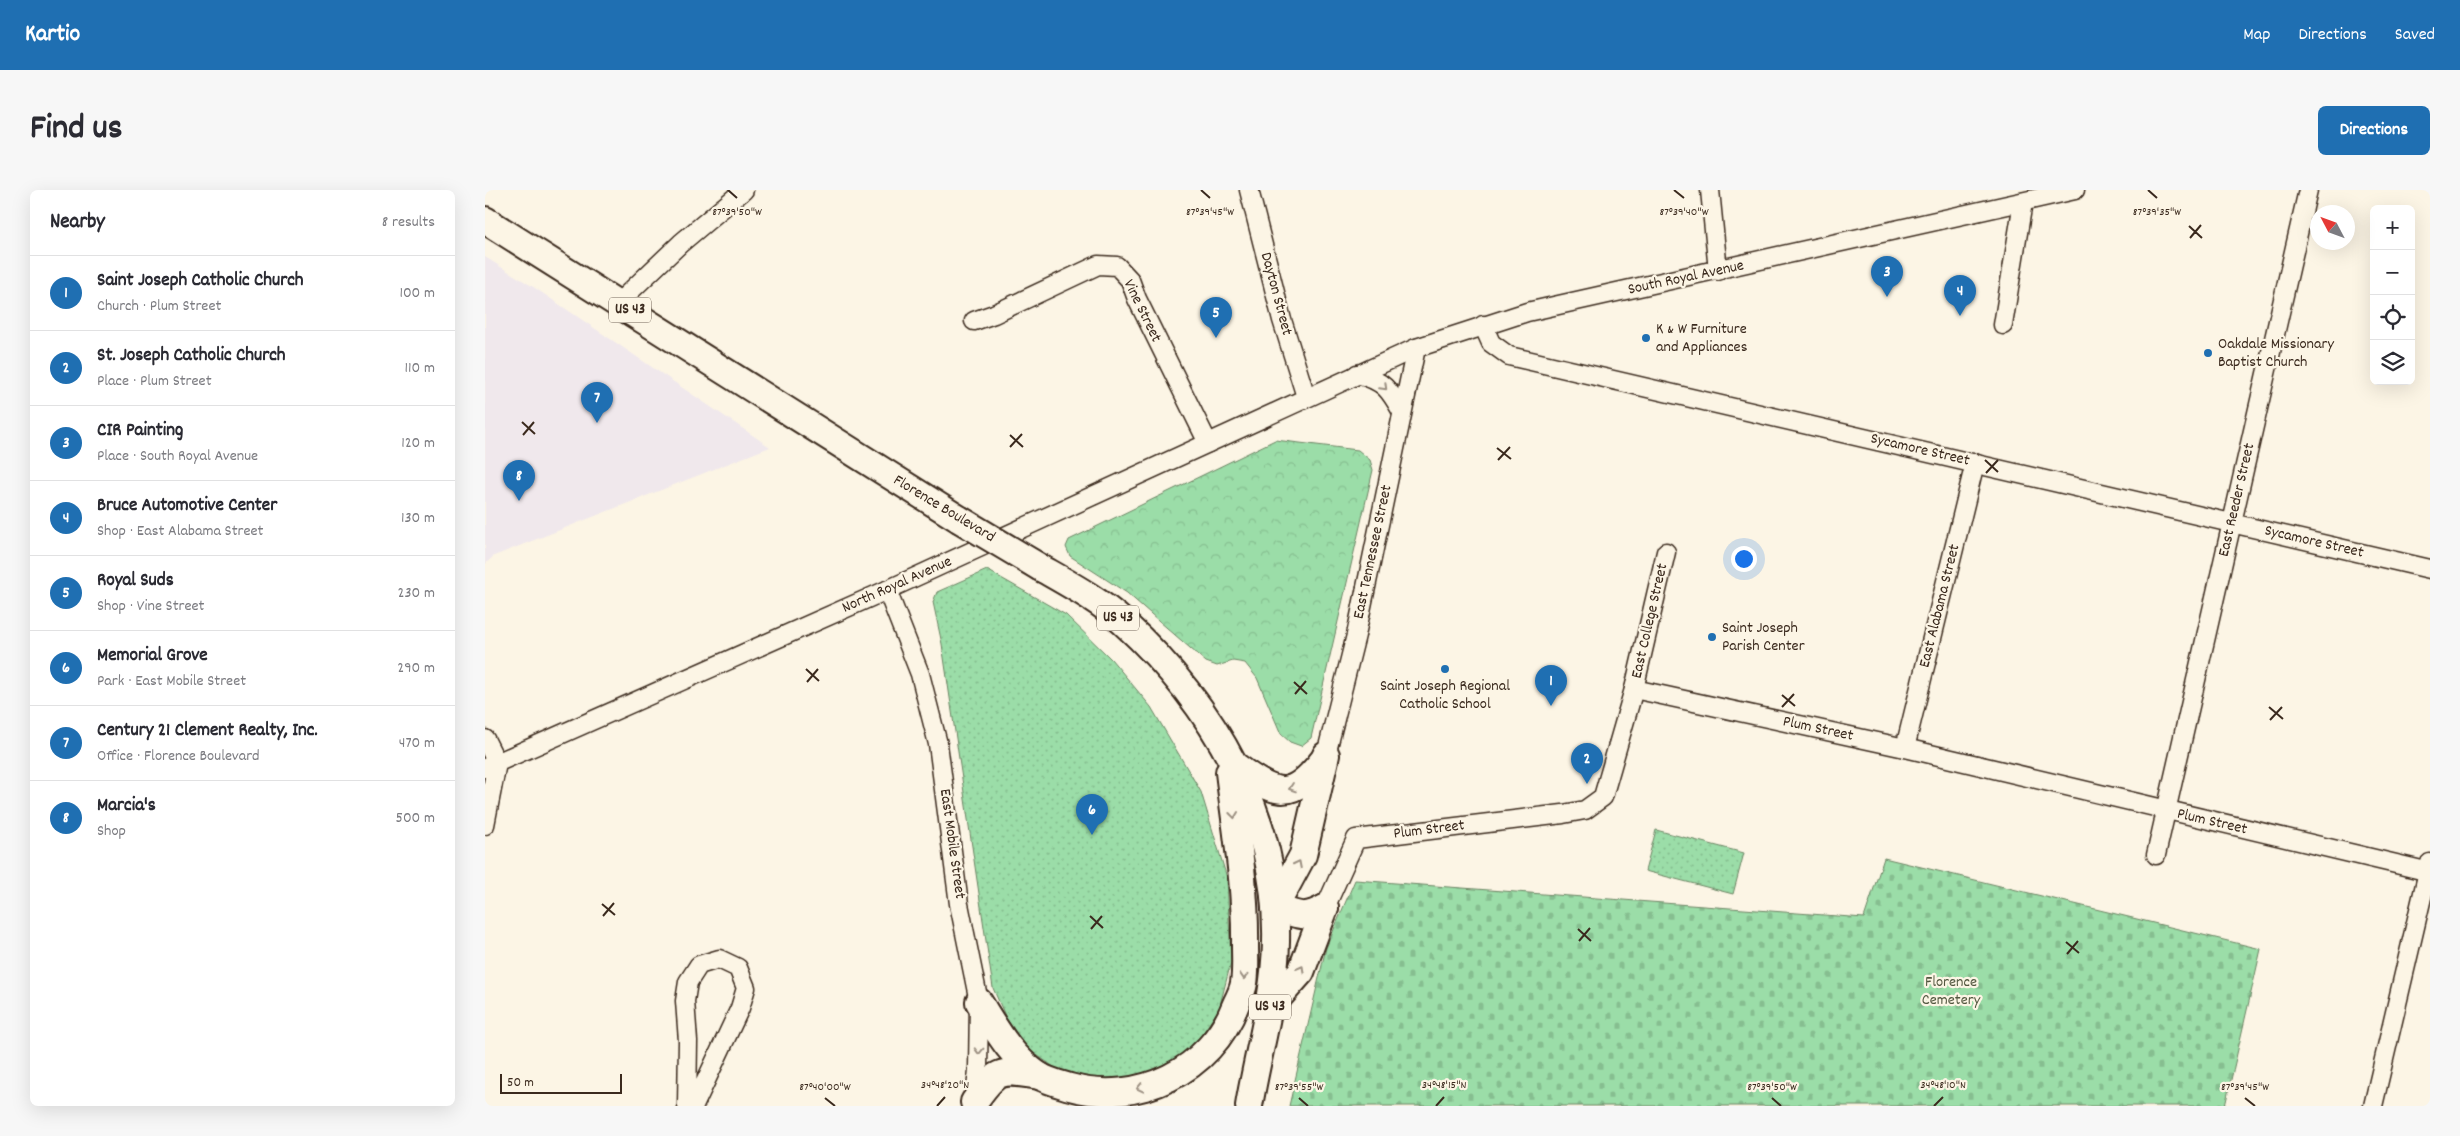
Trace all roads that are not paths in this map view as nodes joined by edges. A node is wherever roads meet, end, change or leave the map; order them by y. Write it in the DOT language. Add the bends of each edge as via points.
graph roads {
  1 [pos="744,190"];
  2 [pos="1249,190"];
  3 [pos="1710,190"];
  4 [pos="2075,190"];
  5 [pos="2308,190"];
  6 [pos="2023,202"];
  7 [pos="485,220"];
  8 [pos="1718,271"];
  9 [pos="618,303"];
  10 [pos="973,322"];
  11 [pos="1483,325"];
  12 [pos="2003,325"];
  13 [pos="1416,348"];
  14 [pos="1357,374"];
  15 [pos="1307,397"];
  16 [pos="1402,412"];
  17 [pos="1208,443"];
  18 [pos="1975,463"];
  19 [pos="2231,524"];
  20 [pos="1666,552"];
  21 [pos="2430,569"];
  22 [pos="887,590"];
  23 [pos="1634,689"];
  24 [pos="485,740"];
  25 [pos="1905,748"];
  26 [pos="1327,755"];
  27 [pos="1231,758"];
  28 [pos="491,765"];
  29 [pos="2165,811"];
  30 [pos="485,825"];
  31 [pos="2156,854"];
  32 [pos="2429,868"];
  33 [pos="1275,907"];
  34 [pos="1325,908"];
  35 [pos="979,1002"];
  36 [pos="1270,1007"];
  37 [pos="1040,1076"];
  38 [pos="974,1104"];
  39 [pos="687,1106"];
  40 [pos="694,1106"];
  41 [pos="1249,1106"];
  42 [pos="2373,1106"];
  1 -- 9 [label="street" via="681,243"];
  2 -- 15 [label="street, Dayton Street" via="1282,320"];
  3 -- 8 [label="street"];
  4 -- 6 [label="street, South Royal Avenue"];
  5 -- 19 [label="street, East Reeder Street"];
  6 -- 8 [label="street, South Royal Avenue"];
  6 -- 12 [label="street"];
  7 -- 9 [label="highway, Florence Boulevard / US 43"];
  8 -- 11 [label="street, South Royal Avenue" via="1527,312"];
  9 -- 27 [label="highway, Florence Boulevard / US 43, bridge" via="959,519 1080,590 1122,621 1182,684 1207,717"];
  10 -- 17 [label="street, Vine Street" via="1097,265 1117,266 1130,280"];
  11 -- 13 [label="street, South Royal Avenue"];
  11 -- 18 [label="street, Sycamore Street" via="1491,343 1509,356"];
  13 -- 14 [label="street, South Royal Avenue"];
  13 -- 16 [label="street, East Tennessee Street"];
  14 -- 15 [label="street, South Royal Avenue"];
  14 -- 16 [label="street, one-way" via="1375,379 1386,387"];
  15 -- 17 [label="street, North Royal Avenue"];
  16 -- 26 [label="street, East Tennessee Street" via="1356,635"];
  17 -- 22 [label="street, North Royal Avenue"];
  18 -- 19 [label="street, Sycamore Street"];
  18 -- 25 [label="street, East Alabama Street"];
  19 -- 21 [label="street, Sycamore Street"];
  19 -- 29 [label="street, East Reeder Street"];
  20 -- 23 [label="street, East College Street"];
  22 -- 28 [label="street, North Royal Avenue"];
  22 -- 35 [label="street, East Mobile Street" via="920,674 938,744 959,904"];
  23 -- 25 [label="street, Plum Street"];
  23 -- 34 [label="street, Plum Street" via="1603,797 1585,810 1356,839"];
  24 -- 28 [label="street"];
  25 -- 29 [label="street, Plum Street"];
  26 -- 27 [label="highway, one-way" via="1309,778 1286,791 1271,789"];
  33 -- 26 [label="highway, one-way" via="1303,854"];
  27 -- 33 [label="highway, Florence Boulevard / US 43" via="1259,823"];
  27 -- 37 [label="highway, one-way" via="1245,903 1244,983 1230,1021 1207,1052 1192,1064 1176,1075 1139,1089 1101,1093 1066,1086"];
  28 -- 30 [label="street"];
  29 -- 31 [label="street, East Reeder Street"];
  29 -- 32 [label="street, Plum Street"];
  32 -- 42 [label="street"];
  33 -- 34 [label="highway" via="1301,917 1312,916"];
  33 -- 36 [label="highway, US 43" via="1277,942"];
  36 -- 34 [label="highway, one-way" via="1301,972"];
  35 -- 37 [label="highway" via="1009,1048"];
  35 -- 38 [label="street, East Mobile Street, one-way" via="979,1054"];
  36 -- 41 [label="highway, US 43"];
  37 -- 38 [label="highway" via="1009,1071 991,1078"];
  39 -- 40 [label="street" via="685,1001 688,982 699,965 719,959 738,968 746,988 741,1008"];
}
